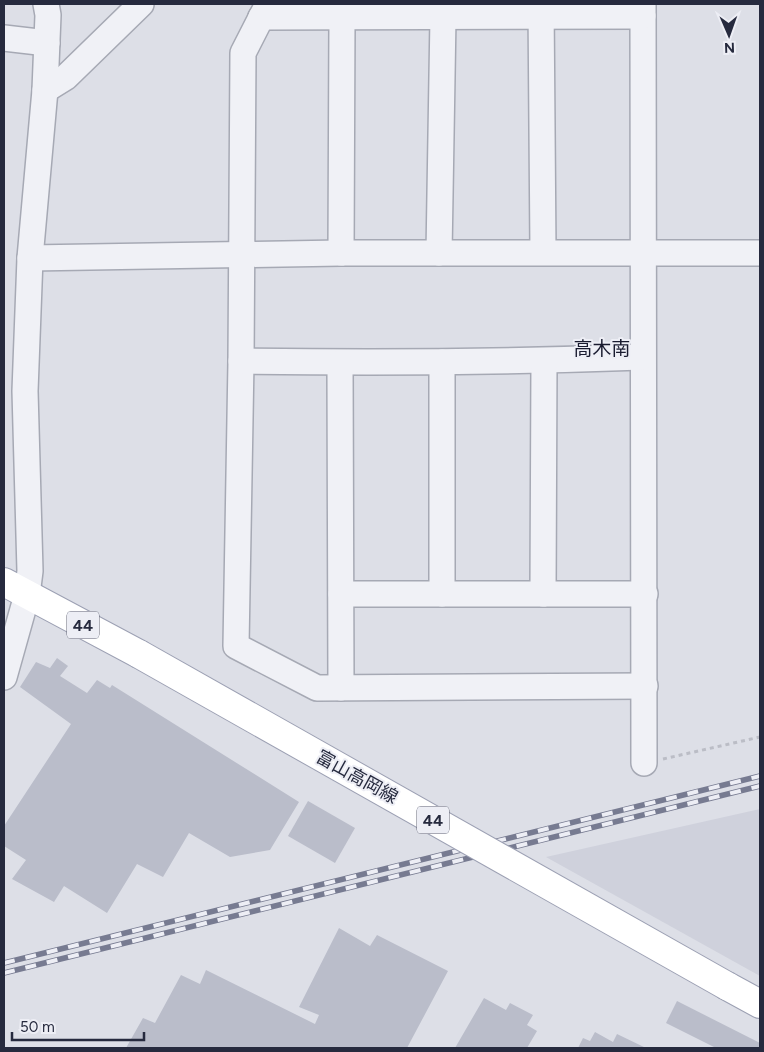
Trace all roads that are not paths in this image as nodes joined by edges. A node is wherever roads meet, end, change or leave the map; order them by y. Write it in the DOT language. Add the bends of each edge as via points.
graph roads {
  1 [pos="46,4"];
  2 [pos="141,4"];
  3 [pos="264,10"];
  4 [pos="541,10"];
  5 [pos="643,10"];
  6 [pos="443,17"];
  7 [pos="342,18"];
  8 [pos="4,38"];
  9 [pos="47,43"];
  10 [pos="45,90"];
  11 [pos="543,252"];
  12 [pos="340,253"];
  13 [pos="439,253"];
  14 [pos="644,253"];
  15 [pos="760,253"];
  16 [pos="242,255"];
  17 [pos="30,258"];
  18 [pos="642,357"];
  19 [pos="241,361"];
  20 [pos="544,361"];
  21 [pos="442,362"];
  22 [pos="340,363"];
  23 [pos="4,582"];
  24 [pos="341,594"];
  25 [pos="442,594"];
  26 [pos="543,594"];
  27 [pos="645,594"];
  28 [pos="27,595"];
  29 [pos="4,677"];
  30 [pos="644,686"];
  31 [pos="341,688"];
  32 [pos="644,763"];
  33 [pos="760,1004"];
  1 -- 9 [label="street"];
  2 -- 10 [label="street" via="66,77"];
  3 -- 7 [label="street"];
  3 -- 16 [label="street" via="244,53"];
  4 -- 5 [label="street"];
  4 -- 6 [label="street"];
  4 -- 11 [label="street"];
  5 -- 14 [label="street"];
  6 -- 7 [label="street"];
  6 -- 13 [label="street"];
  7 -- 12 [label="street"];
  8 -- 9 [label="street"];
  9 -- 10 [label="street"];
  10 -- 17 [label="street"];
  11 -- 13 [label="street"];
  11 -- 14 [label="street"];
  12 -- 13 [label="street"];
  12 -- 16 [label="street"];
  14 -- 15 [label="street"];
  14 -- 18 [label="street"];
  16 -- 17 [label="street"];
  16 -- 19 [label="street"];
  17 -- 28 [label="street" via="25,391 30,571"];
  18 -- 20 [label="street"];
  18 -- 27 [label="street"];
  19 -- 22 [label="street"];
  19 -- 31 [label="street" via="236,646 317,688"];
  20 -- 21 [label="street"];
  20 -- 26 [label="street"];
  21 -- 22 [label="street"];
  21 -- 25 [label="street"];
  22 -- 24 [label="street"];
  23 -- 28 [label="main road, 富山高岡線 / 44"];
  24 -- 25 [label="street"];
  24 -- 31 [label="street"];
  25 -- 26 [label="street"];
  26 -- 27 [label="street"];
  27 -- 30 [label="street"];
  28 -- 29 [label="street"];
  28 -- 33 [label="main road, 富山高岡線 / 44, bridge" via="139,654"];
  30 -- 31 [label="street"];
  30 -- 32 [label="street"];
}
